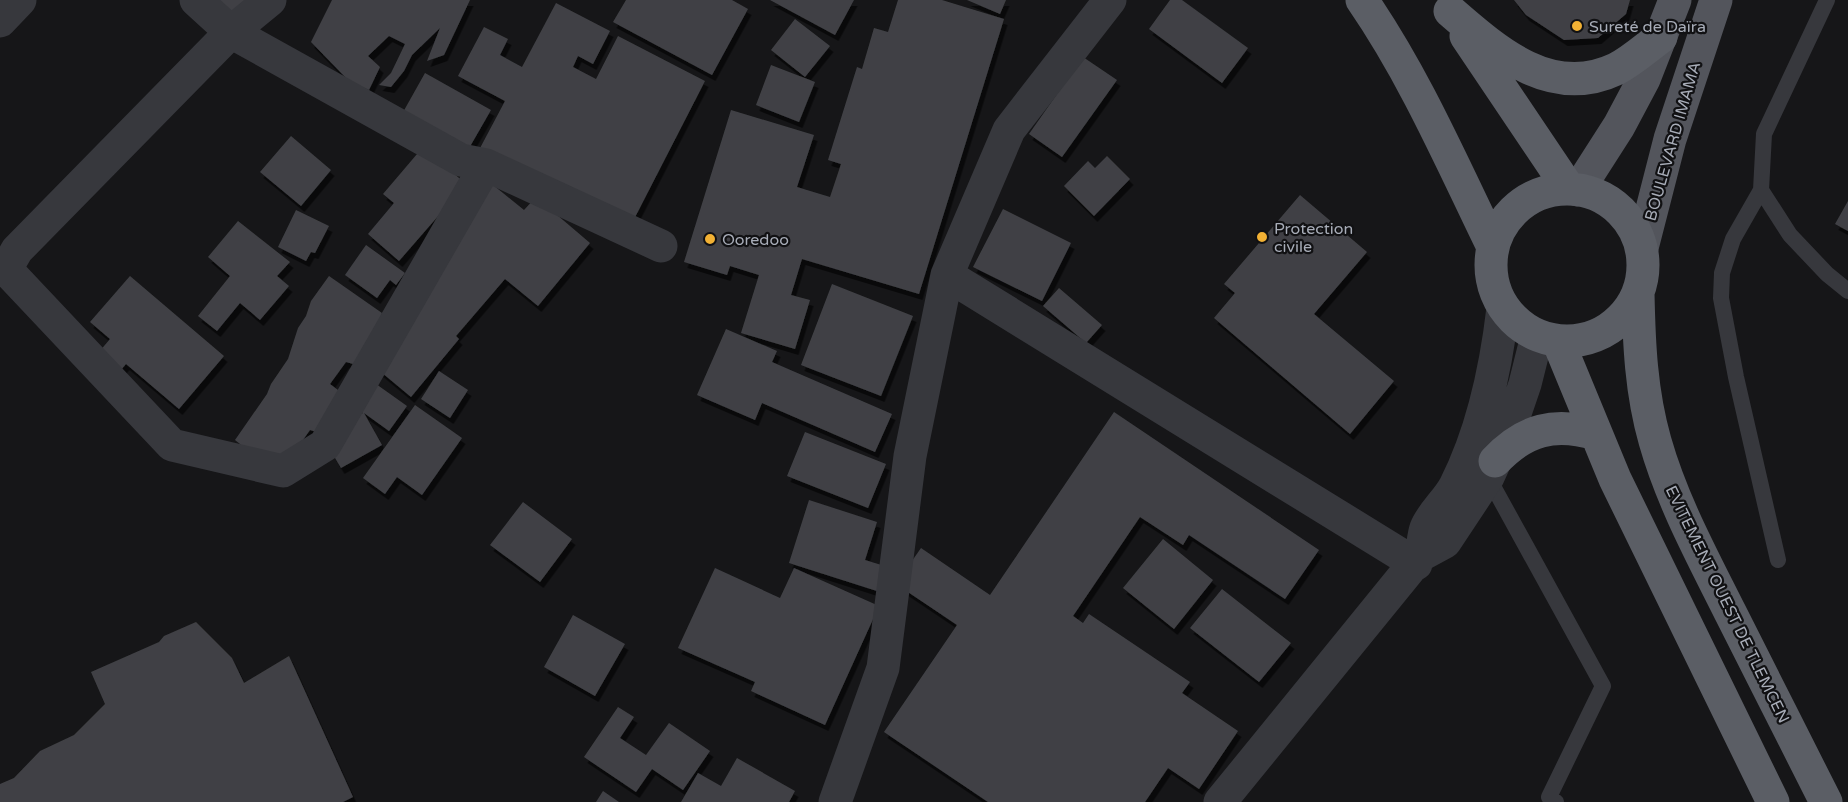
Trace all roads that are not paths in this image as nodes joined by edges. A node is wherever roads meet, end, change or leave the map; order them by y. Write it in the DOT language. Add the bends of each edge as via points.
graph roads {
  1 [pos="20,0"];
  2 [pos="196,0"];
  3 [pos="270,0"];
  4 [pos="1110,0"];
  5 [pos="1362,0"];
  6 [pos="1675,0"];
  7 [pos="1716,0"];
  8 [pos="1827,0"];
  9 [pos="1445,5"];
  10 [pos="0,21"];
  11 [pos="231,32"];
  12 [pos="1661,37"];
  13 [pos="486,165"];
  14 [pos="1574,189"];
  15 [pos="1761,190"];
  16 [pos="661,246"];
  17 [pos="1493,247"];
  18 [pos="1642,248"];
  19 [pos="947,275"];
  20 [pos="1848,291"];
  21 [pos="1638,293"];
  22 [pos="1503,308"];
  23 [pos="1548,338"];
  24 [pos="1596,434"];
  25 [pos="1491,469"];
  26 [pos="1418,560"];
  27 [pos="1778,560"];
  28 [pos="835,802"];
  29 [pos="1220,802"];
  30 [pos="1556,802"];
  31 [pos="1773,802"];
  32 [pos="1826,802"];
  1 -- 10 [label="street"];
  2 -- 11 [label="street"];
  3 -- 11 [label="street"];
  4 -- 19 [label="street" via="1009,130"];
  5 -- 17 [label="highway" via="1382,29 1451,158"];
  6 -- 12 [label="main road"];
  7 -- 18 [label="main road, BOULEVARD IMAMA" via="1670,139"];
  8 -- 15 [label="lane" via="1764,134"];
  9 -- 12 [label="highway" via="1484,41 1535,72 1555,78 1598,76 1618,68"];
  9 -- 14 [label="highway"];
  11 -- 13 [label="street" via="461,160"];
  11 -- 13 [label="street" via="17,250 6,269 172,445 283,471 325,444"];
  12 -- 14 [label="main road" via="1619,126"];
  13 -- 16 [label="street"];
  14 -- 17 [label="highway" via="1548,192 1513,212"];
  14 -- 18 [label="highway" via="1600,196 1619,209 1634,227"];
  15 -- 20 [label="lane" via="1790,235"];
  15 -- 27 [label="lane" via="1733,239 1722,273 1721,298"];
  17 -- 22 [label="highway" via="1494,288"];
  18 -- 21 [label="highway" via="1643,271"];
  19 -- 26 [label="street"];
  19 -- 28 [label="street" via="910,456 884,668"];
  21 -- 23 [label="highway" via="1620,321 1591,338"];
  21 -- 32 [label="highway, EVITEMENT OUEST DE TLEMCEN" via="1644,392 1671,488"];
  22 -- 23 [label="highway" via="1518,324"];
  22 -- 26 [label="street" via="1498,353 1472,443 1454,487 1426,528"];
  23 -- 24 [label="highway"];
  23 -- 25 [label="street"];
  24 -- 25 [label="highway" via="1559,427 1541,430 1508,447"];
  24 -- 31 [label="highway"];
  25 -- 26 [label="street" via="1445,542"];
  25 -- 30 [label="lane" via="1603,686 1549,797"];
  26 -- 29 [label="street"];
}
